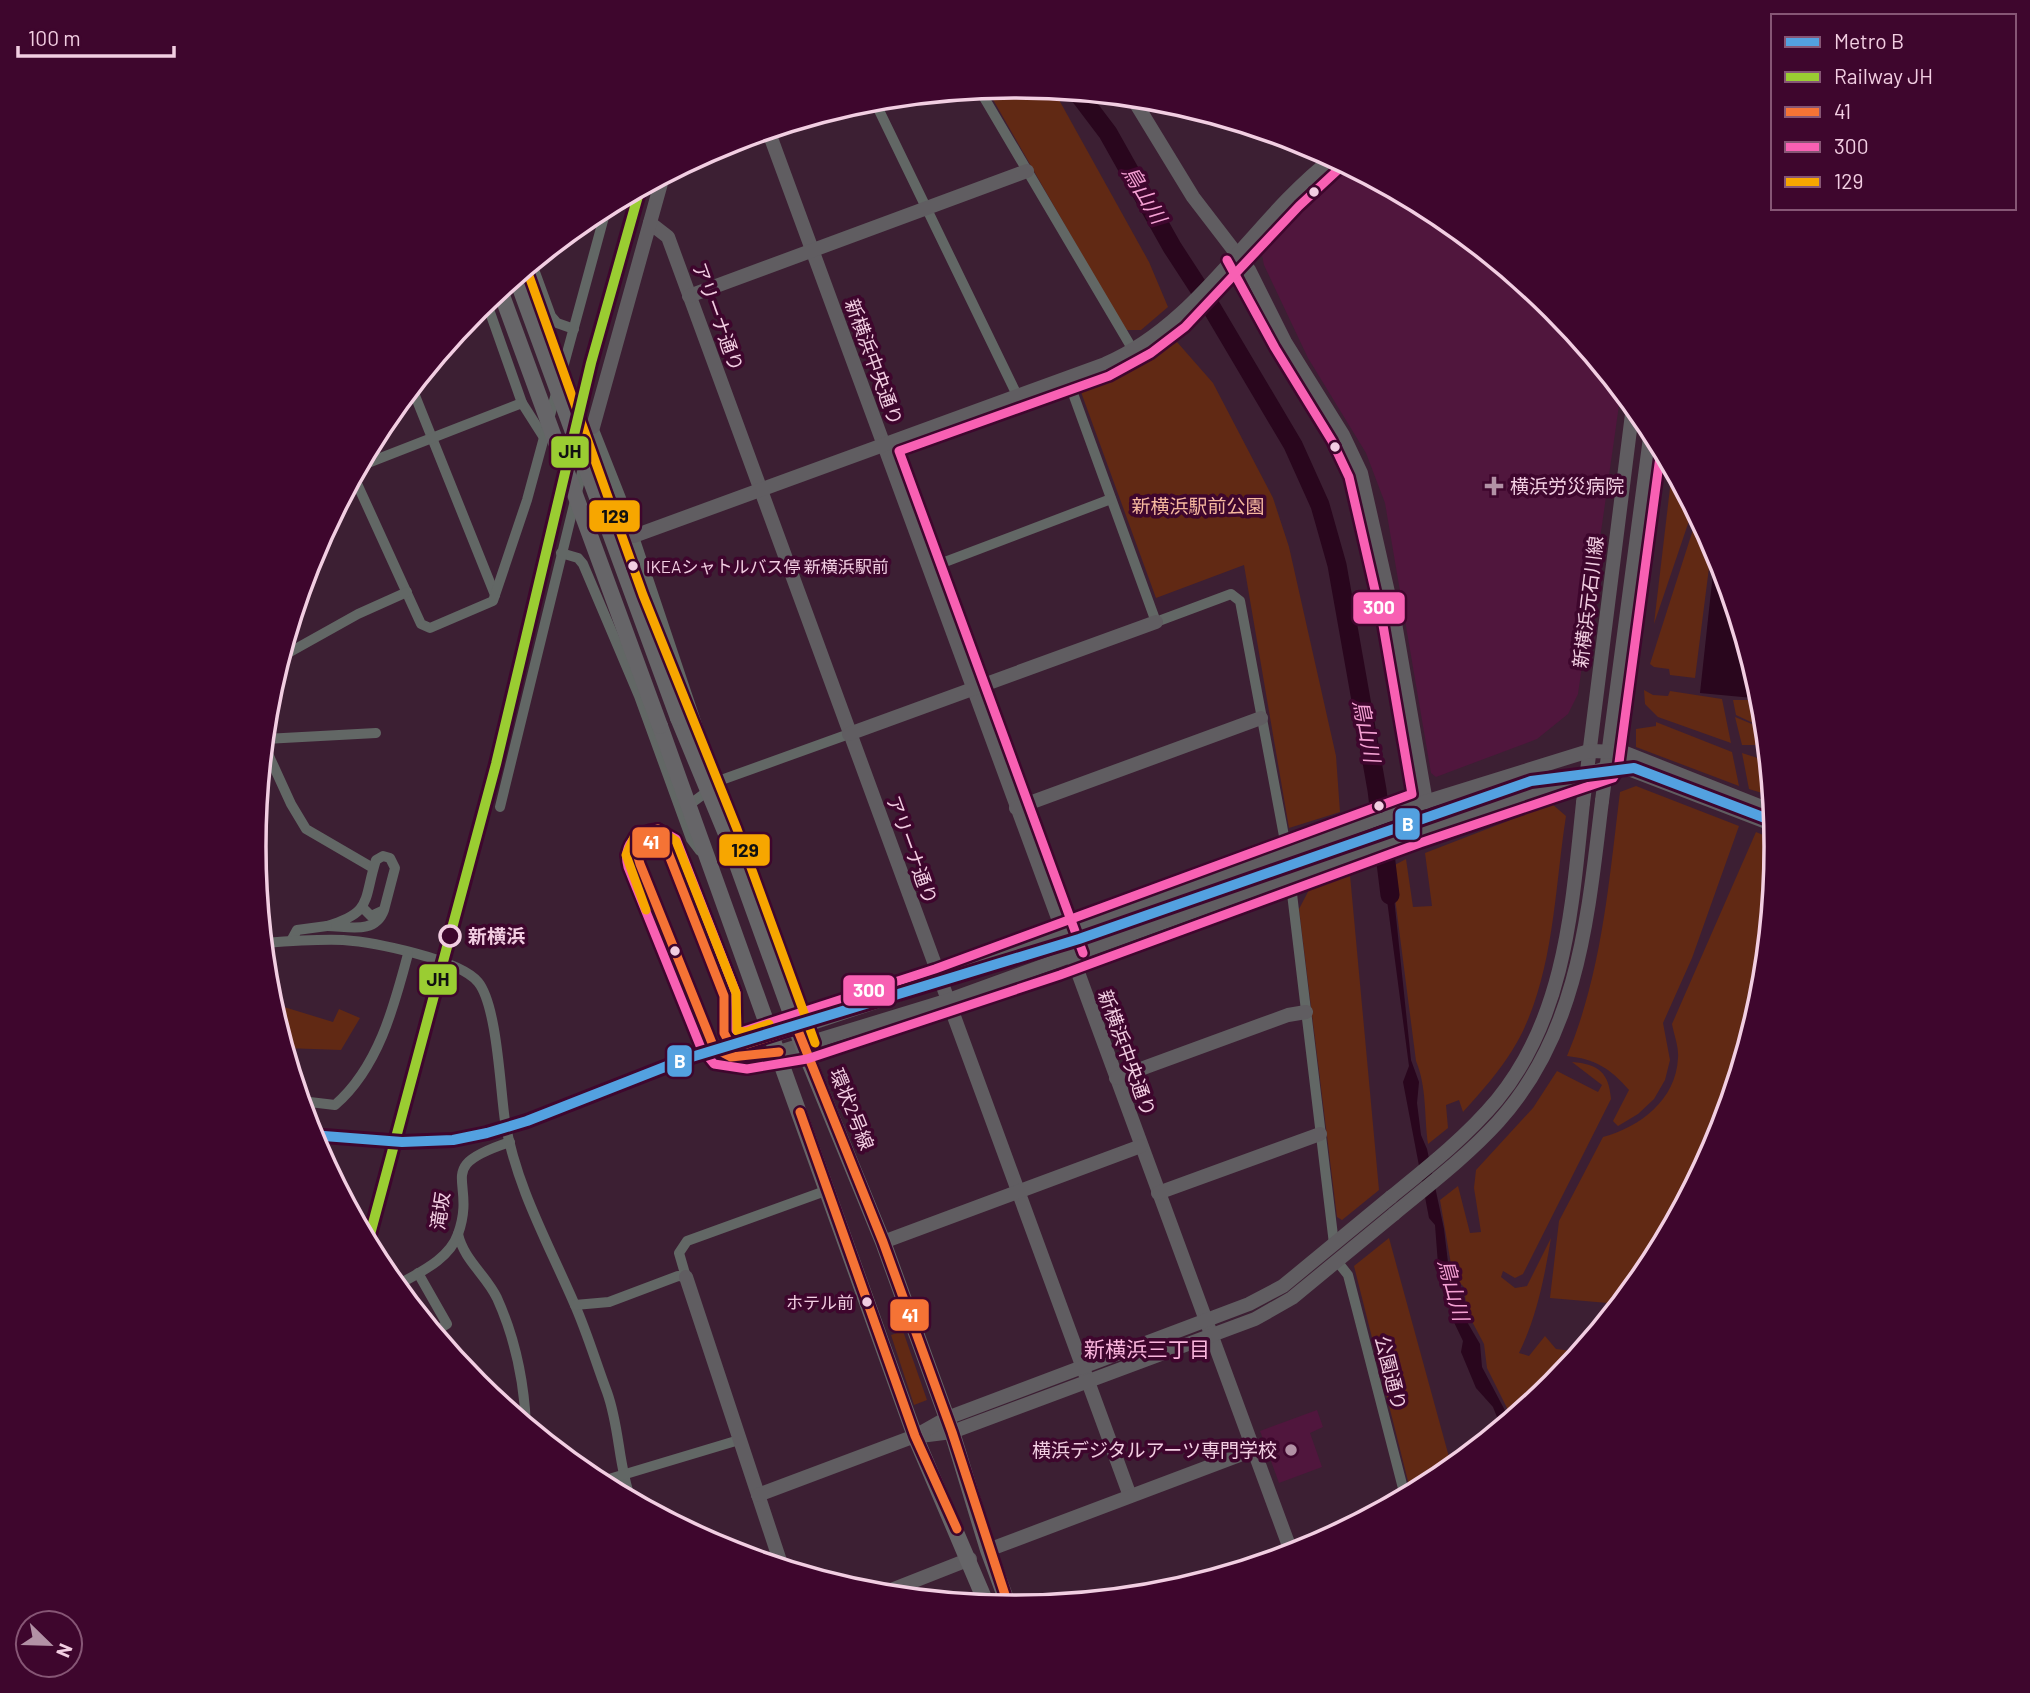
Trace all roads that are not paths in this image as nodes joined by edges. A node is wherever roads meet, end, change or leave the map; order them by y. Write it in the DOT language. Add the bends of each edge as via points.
graph roads {
  1 [pos="985,99"];
  2 [pos="1139,108"];
  3 [pos="879,110"];
  4 [pos="771,139"];
  5 [pos="1325,166"];
  6 [pos="1027,171"];
  7 [pos="660,188"];
  8 [pos="926,208"];
  9 [pos="603,222"];
  10 [pos="650,223"];
  11 [pos="812,250"];
  12 [pos="1237,253"];
  13 [pos="535,272"];
  14 [pos="519,286"];
  15 [pos="690,296"];
  16 [pos="504,300"];
  17 [pos="490,313"];
  18 [pos="574,329"];
  19 [pos="1133,350"];
  20 [pos="1067,377"];
  21 [pos="1017,395"];
  22 [pos="416,398"];
  23 [pos="522,403"];
  24 [pos="1631,422"];
  25 [pos="593,427"];
  26 [pos="543,436"];
  27 [pos="431,437"];
  28 [pos="883,444"];
  29 [pos="1648,449"];
  30 [pos="375,460"];
  31 [pos="359,487"];
  32 [pos="760,490"];
  33 [pos="1111,499"];
  34 [pos="634,536"];
  35 [pos="561,553"];
  36 [pos="929,568"];
  37 [pos="407,592"];
  38 [pos="495,594"];
  39 [pos="1156,622"];
  40 [pos="293,650"];
  41 [pos="973,689"];
  42 [pos="1261,718"];
  43 [pos="376,733"];
  44 [pos="849,734"];
  45 [pos="275,738"];
  46 [pos="1608,749"];
  47 [pos="1589,751"];
  48 [pos="272,762"];
  49 [pos="1633,763"];
  50 [pos="1606,768"];
  51 [pos="1586,773"];
  52 [pos="706,790"];
  53 [pos="1419,804"];
  54 [pos="689,805"];
  55 [pos="500,807"];
  56 [pos="1016,808"];
  57 [pos="1762,808"];
  58 [pos="1763,820"];
  59 [pos="1287,852"];
  60 [pos="709,862"];
  61 [pos="373,868"];
  62 [pos="1290,877"];
  63 [pos="363,908"];
  64 [pos="384,910"];
  65 [pos="327,926"];
  66 [pos="1063,935"];
  67 [pos="291,941"];
  68 [pos="273,942"];
  69 [pos="411,955"];
  70 [pos="1072,957"];
  71 [pos="939,981"];
  72 [pos="947,1001"];
  73 [pos="1306,1012"];
  74 [pos="797,1028"];
  75 [pos="773,1036"];
  76 [pos="803,1047"];
  77 [pos="779,1052"];
  78 [pos="1116,1078"];
  79 [pos="312,1102"];
  80 [pos="1320,1134"];
  81 [pos="510,1142"];
  82 [pos="1140,1146"];
  83 [pos="828,1190"];
  84 [pos="1017,1192"];
  85 [pos="1158,1193"];
  86 [pos="458,1234"];
  87 [pos="883,1242"];
  88 [pos="1334,1244"];
  89 [pos="1337,1261"];
  90 [pos="418,1273"];
  91 [pos="686,1277"];
  92 [pos="406,1280"];
  93 [pos="575,1305"];
  94 [pos="442,1327"];
  95 [pos="1208,1329"];
  96 [pos="1082,1367"];
  97 [pos="1088,1382"];
  98 [pos="524,1412"];
  99 [pos="949,1425"];
  100 [pos="915,1436"];
  101 [pos="739,1440"];
  102 [pos="1253,1450"];
  103 [pos="622,1476"];
  104 [pos="614,1478"];
  105 [pos="626,1485"];
  106 [pos="1403,1487"];
  107 [pos="758,1495"];
  108 [pos="1130,1496"];
  109 [pos="1288,1543"];
  110 [pos="988,1550"];
  111 [pos="778,1556"];
  112 [pos="970,1559"];
  113 [pos="901,1586"];
  114 [pos="983,1594"];
  115 [pos="1004,1595"];
  1 -- 6 [label="street"];
  2 -- 12 [label="street" via="1193,197"];
  3 -- 8 [label="street"];
  4 -- 11 [label="street, 新横浜中央通り"];
  5 -- 12 [label="street"];
  6 -- 8 [label="street"];
  6 -- 19 [label="street"];
  7 -- 10 [label="street"];
  8 -- 11 [label="street"];
  8 -- 21 [label="street"];
  9 -- 18 [label="street"];
  10 -- 15 [label="street, アリーナ通り" via="668,237"];
  10 -- 25 [label="street"];
  11 -- 15 [label="street"];
  11 -- 28 [label="street, 新横浜中央通り"];
  12 -- 19 [label="street" via="1177,318"];
  12 -- 53 [label="street" via="1361,472 1395,623"];
  13 -- 18 [label="street" via="551,316 556,323"];
  14 -- 52 [label="main road, 環状2号線, bridge"];
  15 -- 32 [label="street, アリーナ通り"];
  16 -- 54 [label="main road, bridge"];
  17 -- 23 [label="street"];
  18 -- 26 [label="street"];
  19 -- 20 [label="street"];
  20 -- 21 [label="street"];
  20 -- 33 [label="street"];
  21 -- 28 [label="street"];
  22 -- 27 [label="street"];
  23 -- 26 [label="street"];
  23 -- 27 [label="street"];
  24 -- 47 [label="street, 新横浜元石川線"];
  25 -- 34 [label="street"];
  25 -- 35 [label="street"];
  26 -- 38 [label="street"];
  27 -- 30 [label="street"];
  27 -- 38 [label="street"];
  28 -- 32 [label="street"];
  28 -- 36 [label="street, 新横浜中央通り"];
  29 -- 46 [label="street, 新横浜元石川線"];
  31 -- 37 [label="street"];
  32 -- 34 [label="street"];
  32 -- 44 [label="street, アリーナ通り"];
  33 -- 36 [label="street"];
  33 -- 39 [label="street"];
  34 -- 52 [label="street" via="713,772"];
  35 -- 55 [label="street"];
  35 -- 60 [label="street" via="583,564 639,696 691,839"];
  36 -- 41 [label="street, 新横浜中央通り"];
  37 -- 38 [label="street" via="421,624 430,628 484,608"];
  37 -- 40 [label="street"];
  39 -- 41 [label="street"];
  39 -- 42 [label="street" via="1236,596"];
  41 -- 44 [label="street"];
  41 -- 56 [label="street, 新横浜中央通り"];
  42 -- 56 [label="street"];
  42 -- 59 [label="street"];
  43 -- 45 [label="street"];
  44 -- 52 [label="street" via="724,779"];
  44 -- 71 [label="street, アリーナ通り"];
  46 -- 47 [label="street"];
  46 -- 49 [label="street"];
  46 -- 50 [label="street, 新横浜元石川線"];
  47 -- 51 [label="street, 新横浜元石川線"];
  47 -- 53 [label="street"];
  48 -- 61 [label="street" via="306,829"];
  49 -- 50 [label="street"];
  49 -- 57 [label="street"];
  49 -- 58 [label="street"];
  50 -- 51 [label="street"];
  50 -- 89 [label="street, 新横浜元石川線, bridge" via="1581,948 1551,1044 1498,1122"];
  51 -- 62 [label="street"];
  51 -- 88 [label="street, 新横浜元石川線, bridge" via="1562,963 1537,1038 1486,1113"];
  52 -- 54 [label="street"];
  52 -- 74 [label="main road, 環状2号線"];
  53 -- 59 [label="street"];
  54 -- 60 [label="main road"];
  56 -- 66 [label="street, 新横浜中央通り"];
  59 -- 62 [label="street"];
  59 -- 66 [label="street"];
  60 -- 75 [label="main road"];
  61 -- 63 [label="street"];
  61 -- 64 [label="street" via="379,857 394,862"];
  62 -- 70 [label="street"];
  62 -- 73 [label="street"];
  63 -- 64 [label="street" via="371,916"];
  63 -- 65 [label="street" via="356,916"];
  64 -- 65 [label="street" via="365,928"];
  65 -- 67 [label="street" via="297,930"];
  66 -- 70 [label="street, 新横浜中央通り"];
  66 -- 71 [label="street"];
  67 -- 68 [label="street"];
  67 -- 69 [label="street" via="341,940"];
  69 -- 79 [label="street" via="391,1019 348,1094 335,1105"];
  69 -- 81 [label="street" via="460,969 478,982 489,1004"];
  70 -- 72 [label="street"];
  70 -- 78 [label="street, 新横浜中央通り"];
  71 -- 72 [label="street, アリーナ通り"];
  71 -- 74 [label="street"];
  72 -- 76 [label="street"];
  72 -- 84 [label="street, アリーナ通り"];
  73 -- 78 [label="street"];
  73 -- 80 [label="street"];
  74 -- 75 [label="street"];
  74 -- 76 [label="main road, 環状2号線"];
  75 -- 77 [label="main road"];
  76 -- 77 [label="street"];
  76 -- 87 [label="main road, 環状2号線"];
  77 -- 83 [label="main road"];
  78 -- 82 [label="street, 新横浜中央通り"];
  80 -- 85 [label="street"];
  80 -- 88 [label="street"];
  81 -- 86 [label="street, 滝坂" via="466,1162"];
  81 -- 93 [label="street" via="531,1210"];
  82 -- 84 [label="street"];
  82 -- 85 [label="street, 新横浜中央通り"];
  83 -- 91 [label="street" via="687,1241 679,1253"];
  83 -- 100 [label="main road"];
  84 -- 87 [label="street"];
  84 -- 96 [label="street, アリーナ通り"];
  85 -- 95 [label="street, 新横浜中央通り"];
  86 -- 90 [label="street, 滝坂" via="449,1249"];
  86 -- 98 [label="street" via="467,1256 497,1299 517,1353"];
  87 -- 99 [label="main road, 環状2号線"];
  88 -- 95 [label="street, 新横浜元石川線" via="1271,1293"];
  89 -- 95 [label="street, 新横浜元石川線" via="1280,1306"];
  89 -- 106 [label="street, 公園通り" via="1348,1275"];
  90 -- 92 [label="street, 滝坂"];
  90 -- 94 [label="street" via="447,1324"];
  91 -- 93 [label="street" via="609,1302"];
  91 -- 101 [label="street"];
  93 -- 103 [label="street" via="615,1419"];
  95 -- 96 [label="street"];
  95 -- 97 [label="street"];
  95 -- 102 [label="street, 新横浜中央通り"];
  96 -- 97 [label="street, アリーナ通り"];
  96 -- 99 [label="street"];
  97 -- 99 [label="street"];
  97 -- 108 [label="street, アリーナ通り"];
  99 -- 100 [label="street"];
  99 -- 110 [label="main road, 環状2号線"];
  100 -- 107 [label="street"];
  100 -- 112 [label="main road"];
  101 -- 103 [label="street"];
  101 -- 107 [label="street"];
  102 -- 108 [label="street"];
  102 -- 109 [label="street, 新横浜中央通り"];
  103 -- 104 [label="street"];
  103 -- 105 [label="street"];
  107 -- 111 [label="street"];
  108 -- 110 [label="street"];
  110 -- 115 [label="main road, 環状2号線"];
  112 -- 113 [label="street"];
  112 -- 114 [label="main road"];
}
